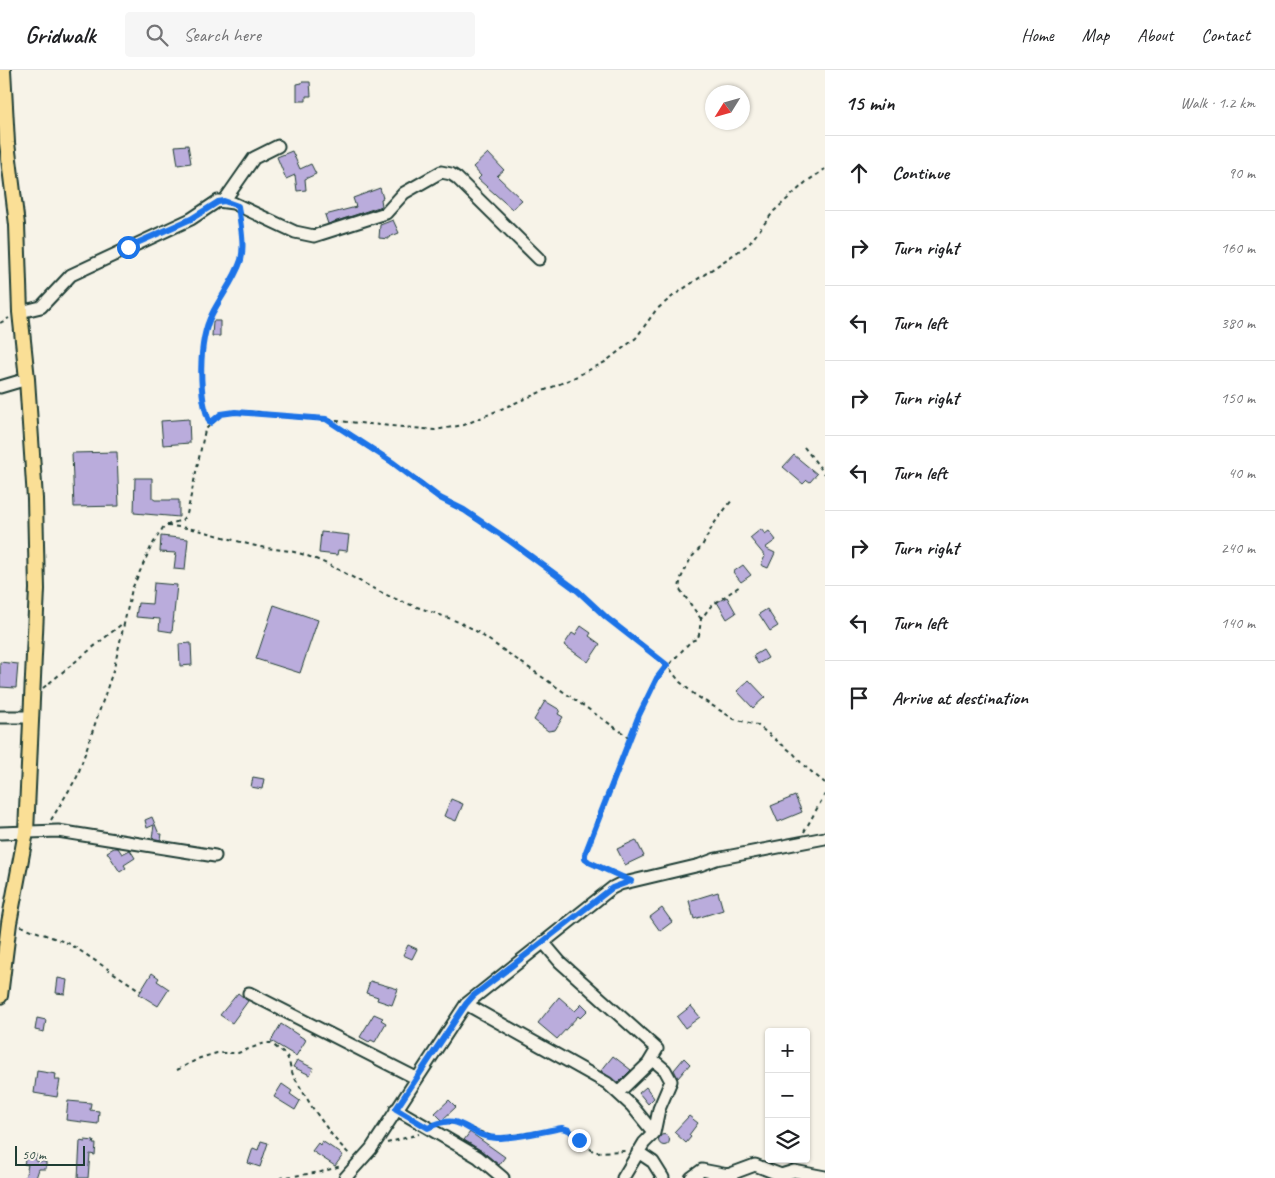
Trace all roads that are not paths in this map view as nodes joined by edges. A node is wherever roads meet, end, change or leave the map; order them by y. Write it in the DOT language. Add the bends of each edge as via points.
graph roads {
  1 [pos="3,70"];
  2 [pos="278,146"];
  3 [pos="224,201"];
  4 [pos="539,259"];
  5 [pos="20,312"];
  6 [pos="28,378"];
  7 [pos="0,387"];
  8 [pos="0,717"];
  9 [pos="30,717"];
  10 [pos="26,832"];
  11 [pos="0,833"];
  12 [pos="825,838"];
  13 [pos="215,856"];
  14 [pos="543,942"];
  15 [pos="249,993"];
  16 [pos="0,996"];
  17 [pos="466,1004"];
  18 [pos="652,1059"];
  19 [pos="416,1078"];
  20 [pos="618,1093"];
  21 [pos="396,1109"];
  22 [pos="654,1133"];
  23 [pos="639,1151"];
  24 [pos="347,1174"];
  25 [pos="825,1177"];
  26 [pos="503,1178"];
  27 [pos="623,1178"];
  28 [pos="663,1178"];
  29 [pos="691,1178"];
  1 -- 5 [label="main road" via="7,143 17,225"];
  2 -- 3 [label="street" via="254,158"];
  3 -- 4 [label="street" via="294,232 319,235 386,213 413,186 445,172 467,187"];
  3 -- 5 [label="street" via="71,274 40,307"];
  5 -- 6 [label="main road"];
  6 -- 7 [label="street"];
  6 -- 9 [label="main road" via="36,589"];
  8 -- 9 [label="street"];
  9 -- 10 [label="main road"];
  10 -- 11 [label="street"];
  10 -- 13 [label="street" via="94,835"];
  10 -- 16 [label="main road" via="9,923"];
  12 -- 14 [label="street" via="716,859 612,888"];
  14 -- 17 [label="street"];
  14 -- 18 [label="street" via="560,962 657,1049"];
  15 -- 19 [label="street"];
  17 -- 19 [label="street"];
  17 -- 20 [label="street" via="589,1072"];
  18 -- 20 [label="street"];
  18 -- 22 [label="street" via="665,1070 671,1081 659,1109"];
  19 -- 21 [label="street"];
  20 -- 22 [label="street"];
  21 -- 24 [label="street" via="371,1149"];
  21 -- 26 [label="street" via="478,1157"];
  22 -- 23 [label="street"];
  23 -- 27 [label="street"];
  23 -- 28 [label="street" via="653,1162"];
  25 -- 29 [label="street" via="794,1170 781,1175 755,1165 728,1175 702,1170"];
}
